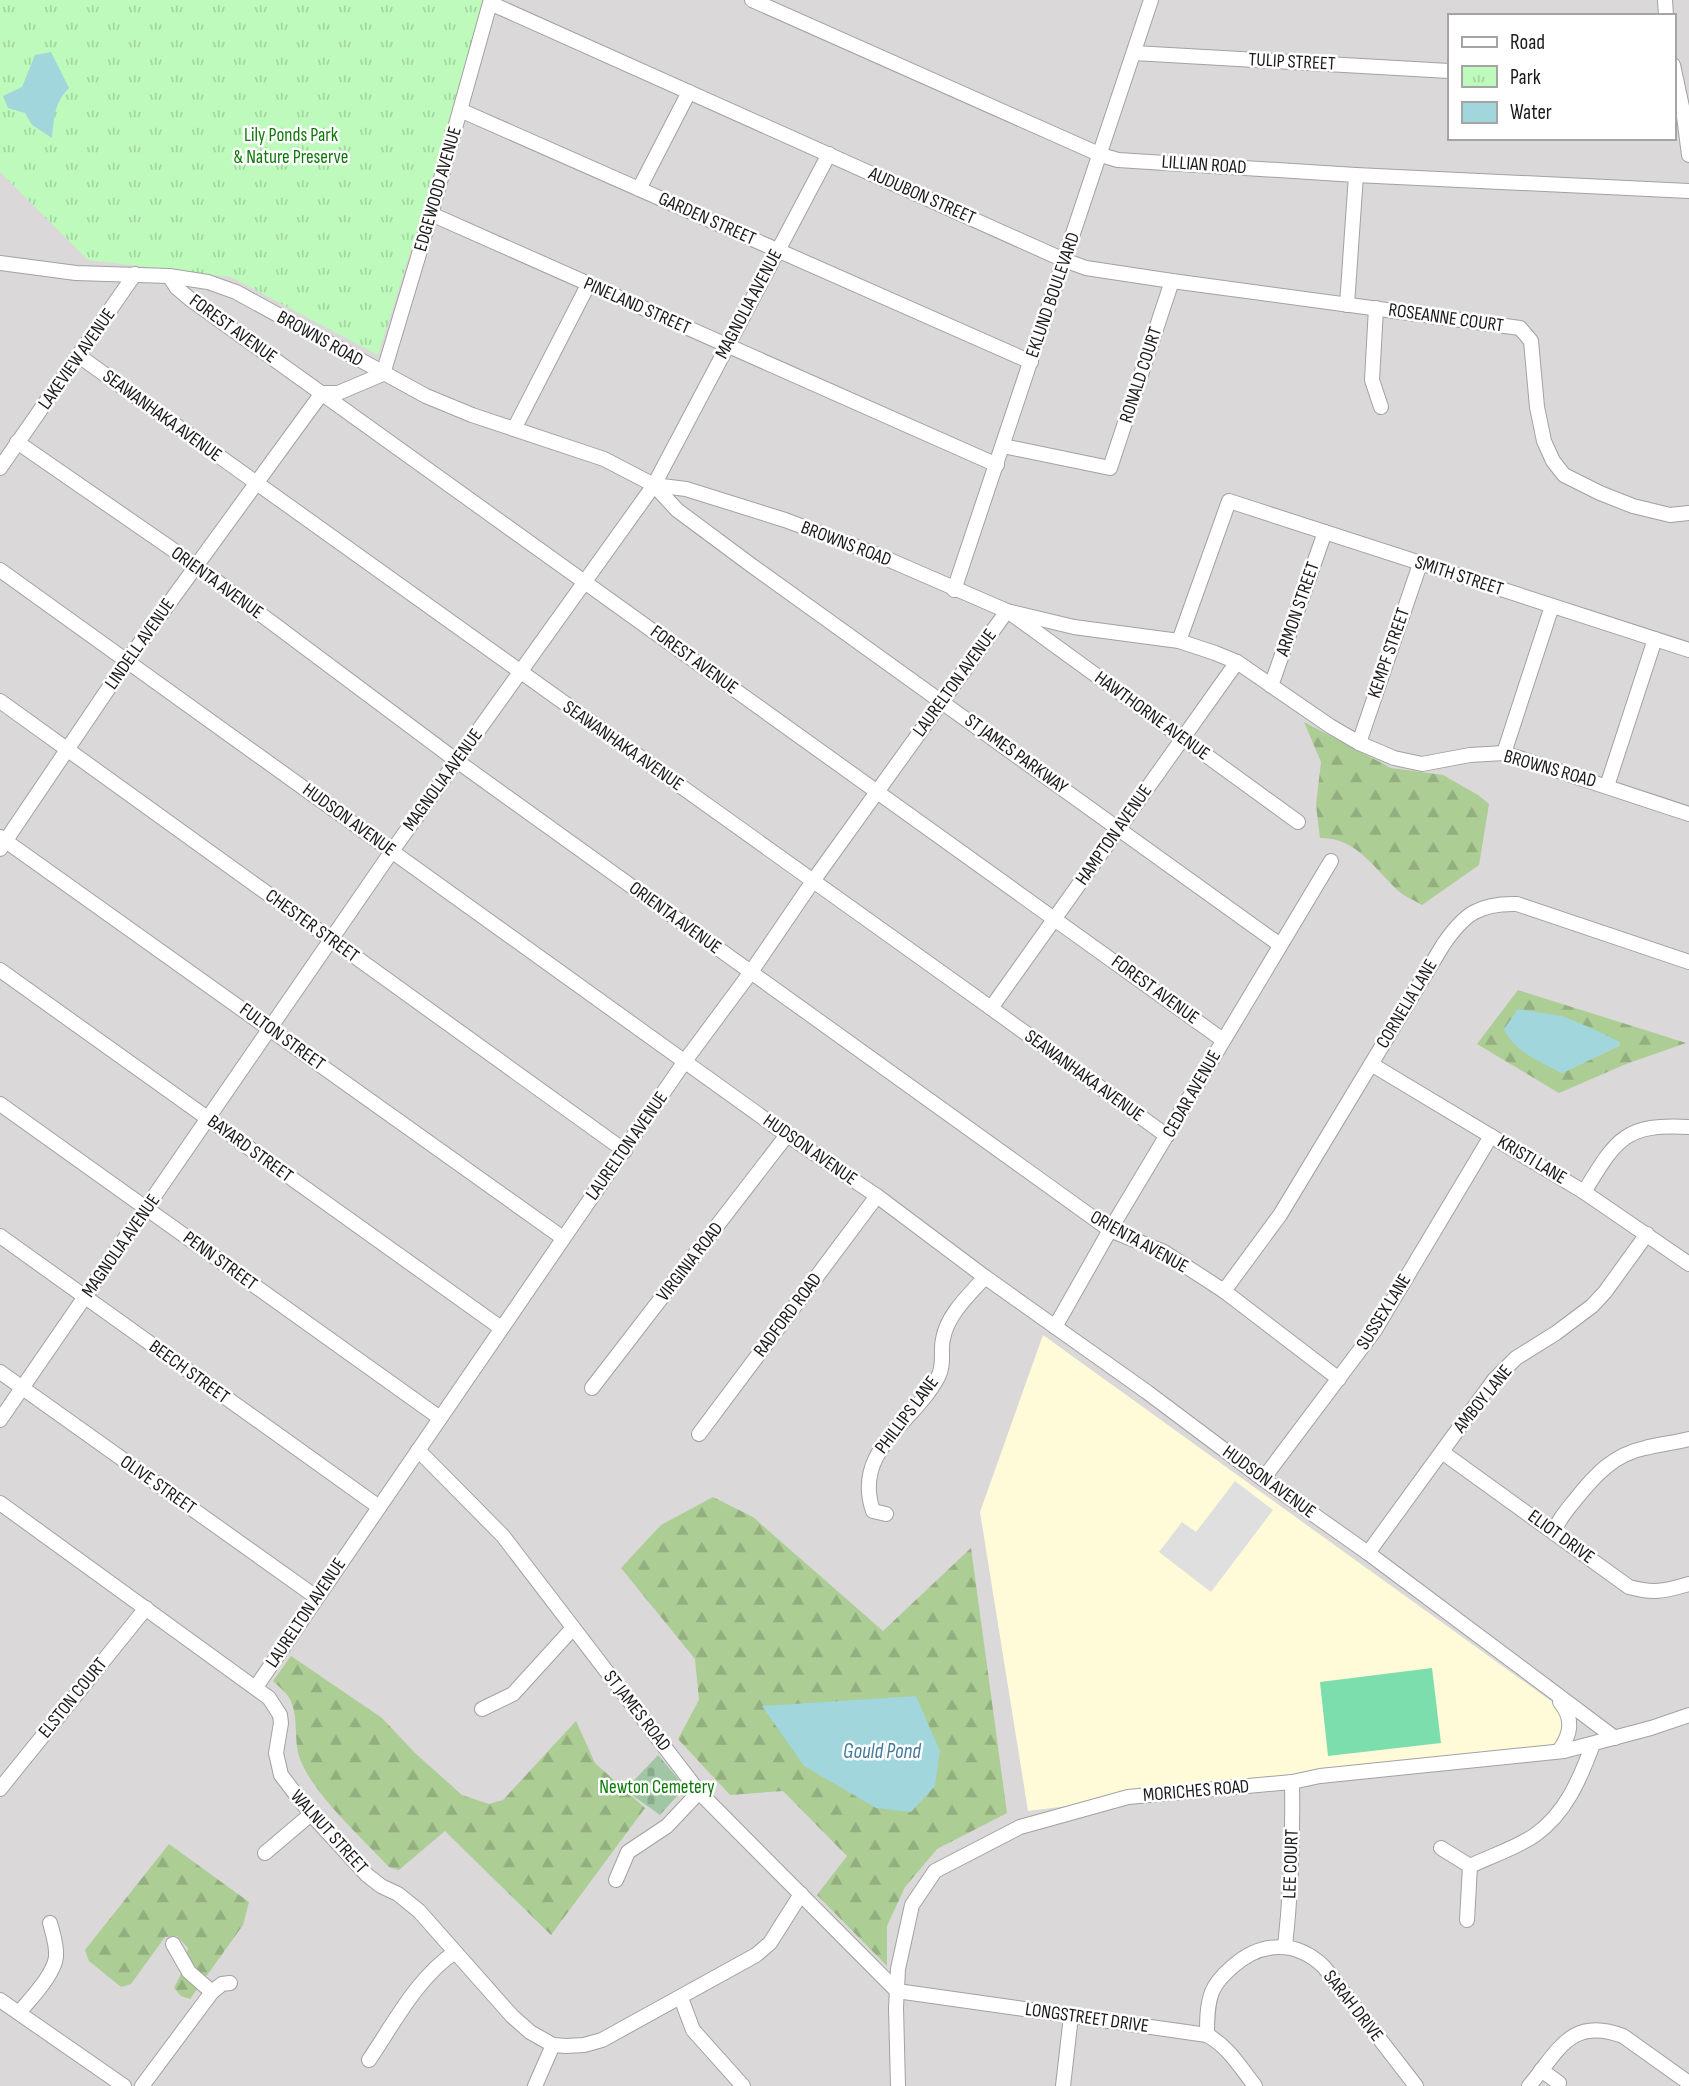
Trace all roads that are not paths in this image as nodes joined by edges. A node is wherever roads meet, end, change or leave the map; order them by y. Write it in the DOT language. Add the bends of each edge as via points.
graph roads {
  1 [pos="752,0"];
  2 [pos="1152,0"];
  3 [pos="490,3"];
  4 [pos="1134,53"];
  5 [pos="1448,71"];
  6 [pos="1675,84"];
  7 [pos="689,92"];
  8 [pos="1689,93"];
  9 [pos="460,110"];
  10 [pos="829,153"];
  11 [pos="1101,155"];
  12 [pos="1689,155"];
  13 [pos="1356,175"];
  14 [pos="639,189"];
  15 [pos="1689,191"];
  16 [pos="431,214"];
  17 [pos="777,250"];
  18 [pos="1064,260"];
  19 [pos="1,265"];
  20 [pos="135,274"];
  21 [pos="169,276"];
  22 [pos="1172,282"];
  23 [pos="589,285"];
  24 [pos="1347,305"];
  25 [pos="1376,309"];
  26 [pos="727,346"];
  27 [pos="79,356"];
  28 [pos="1031,362"];
  29 [pos="383,374"];
  30 [pos="322,393"];
  31 [pos="1381,407"];
  32 [pos="514,429"];
  33 [pos="18,442"];
  34 [pos="1003,446"];
  35 [pos="997,465"];
  36 [pos="0,468"];
  37 [pos="256,483"];
  38 [pos="654,485"];
  39 [pos="1689,513"];
  40 [pos="1325,532"];
  41 [pos="1419,564"];
  42 [pos="195,565"];
  43 [pos="0,570"];
  44 [pos="585,582"];
  45 [pos="954,590"];
  46 [pos="1552,606"];
  47 [pos="1007,611"];
  48 [pos="1655,639"];
  49 [pos="1180,641"];
  50 [pos="1689,650"];
  51 [pos="127,661"];
  52 [pos="1237,663"];
  53 [pos="520,672"];
  54 [pos="1271,686"];
  55 [pos="0,701"];
  56 [pos="942,701"];
  57 [pos="1183,738"];
  58 [pos="1359,743"];
  59 [pos="68,749"];
  60 [pos="1504,753"];
  61 [pos="457,761"];
  62 [pos="1607,786"];
  63 [pos="876,791"];
  64 [pos="1689,814"];
  65 [pos="1298,821"];
  66 [pos="1119,828"];
  67 [pos="2,842"];
  68 [pos="392,851"];
  69 [pos="1331,861"];
  70 [pos="813,881"];
  71 [pos="1056,918"];
  72 [pos="332,940"];
  73 [pos="1280,945"];
  74 [pos="1689,962"];
  75 [pos="0,970"];
  76 [pos="751,972"];
  77 [pos="990,1008"];
  78 [pos="270,1028"];
  79 [pos="1223,1040"];
  80 [pos="685,1060"];
  81 [pos="1371,1064"];
  82 [pos="0,1104"];
  83 [pos="208,1118"];
  84 [pos="1689,1127"];
  85 [pos="787,1135"];
  86 [pos="1167,1136"];
  87 [pos="1491,1136"];
  88 [pos="625,1151"];
  89 [pos="1584,1192"];
  90 [pos="877,1196"];
  91 [pos="147,1209"];
  92 [pos="1110,1230"];
  93 [pos="1647,1234"];
  94 [pos="0,1236"];
  95 [pos="563,1238"];
  96 [pos="1689,1264"];
  97 [pos="985,1277"];
  98 [pos="1224,1291"];
  99 [pos="85,1297"];
  100 [pos="1055,1327"];
  101 [pos="501,1328"];
  102 [pos="0,1372"];
  103 [pos="1339,1379"];
  104 [pos="23,1388"];
  105 [pos="592,1388"];
  106 [pos="440,1418"];
  107 [pos="0,1420"];
  108 [pos="699,1433"];
  109 [pos="1689,1440"];
  110 [pos="418,1450"];
  111 [pos="1441,1452"];
  112 [pos="1263,1479"];
  113 [pos="0,1503"];
  114 [pos="379,1507"];
  115 [pos="886,1514"];
  116 [pos="1554,1532"];
  117 [pos="1368,1553"];
  118 [pos="1689,1584"];
  119 [pos="316,1597"];
  120 [pos="146,1608"];
  121 [pos="573,1628"];
  122 [pos="256,1688"];
  123 [pos="1548,1688"];
  124 [pos="482,1709"];
  125 [pos="1689,1715"];
  126 [pos="1615,1738"];
  127 [pos="1593,1744"];
  128 [pos="1559,1751"];
  129 [pos="1292,1782"];
  130 [pos="0,1789"];
  131 [pos="699,1792"];
  132 [pos="311,1814"];
  133 [pos="1441,1848"];
  134 [pos="265,1853"];
  135 [pos="1470,1866"];
  136 [pos="616,1880"];
  137 [pos="801,1894"];
  138 [pos="1467,1920"];
  139 [pos="50,1923"];
  140 [pos="173,1944"];
  141 [pos="1285,1947"];
  142 [pos="454,1952"];
  143 [pos="230,1983"];
  144 [pos="897,1991"];
  145 [pos="212,1992"];
  146 [pos="681,1998"];
  147 [pos="0,2000"];
  148 [pos="19,2013"];
  149 [pos="1071,2016"];
  150 [pos="1207,2035"];
  151 [pos="553,2045"];
  152 [pos="369,2060"];
  153 [pos="1541,2070"];
  154 [pos="1559,2082"];
  155 [pos="1689,2083"];
  156 [pos="124,2086"];
  157 [pos="142,2086"];
  158 [pos="535,2086"];
  159 [pos="743,2086"];
  160 [pos="898,2086"];
  161 [pos="1063,2086"];
  162 [pos="1255,2086"];
  163 [pos="1416,2086"];
  164 [pos="1529,2086"];
  1 -- 11 [label="street, LILLIAN ROAD"];
  2 -- 4 [label="street, EKLUND BOULEVARD"];
  3 -- 7 [label="street, AUDUBON STREET"];
  3 -- 9 [label="street, EDGEWOOD AVENUE"];
  4 -- 5 [label="street, TULIP STREET"];
  4 -- 11 [label="street, EKLUND BOULEVARD"];
  6 -- 8 [label="street"];
  6 -- 12 [label="street"];
  7 -- 10 [label="street, AUDUBON STREET"];
  7 -- 14 [label="street"];
  9 -- 14 [label="street, GARDEN STREET"];
  9 -- 16 [label="street, EDGEWOOD AVENUE"];
  10 -- 17 [label="street, MAGNOLIA AVENUE"];
  10 -- 18 [label="street, AUDUBON STREET"];
  11 -- 13 [label="street, LILLIAN ROAD" via="1118,160"];
  11 -- 18 [label="street, EKLUND BOULEVARD"];
  13 -- 15 [label="street, LILLIAN ROAD"];
  13 -- 24 [label="street"];
  14 -- 17 [label="street, GARDEN STREET"];
  16 -- 23 [label="street, PINELAND STREET"];
  16 -- 29 [label="street, EDGEWOOD AVENUE"];
  17 -- 26 [label="street, MAGNOLIA AVENUE"];
  17 -- 28 [label="street, GARDEN STREET"];
  18 -- 22 [label="street, AUDUBON STREET"];
  18 -- 28 [label="street, EKLUND BOULEVARD"];
  19 -- 20 [label="street, BROWNS ROAD"];
  20 -- 21 [label="street, BROWNS ROAD"];
  20 -- 27 [label="street, LAKEVIEW AVENUE"];
  21 -- 29 [label="street, BROWNS ROAD" via="236,292"];
  21 -- 30 [label="street, FOREST AVENUE" via="190,299"];
  22 -- 24 [label="street, AUDUBON STREET"];
  22 -- 34 [label="street, RONALD COURT" via="1110,468"];
  23 -- 26 [label="street, PINELAND STREET"];
  23 -- 32 [label="street"];
  24 -- 25 [label="street, AUDUBON STREET"];
  25 -- 31 [label="street" via="1372,380"];
  25 -- 39 [label="street, ROSEANNE COURT" via="1520,328 1531,341 1544,441 1564,475 1633,506 1670,515"];
  26 -- 35 [label="street, PINELAND STREET"];
  26 -- 38 [label="street, MAGNOLIA AVENUE"];
  27 -- 33 [label="street, LAKEVIEW AVENUE"];
  27 -- 37 [label="street, SEAWANHAKA AVENUE"];
  28 -- 34 [label="street, EKLUND BOULEVARD"];
  29 -- 30 [label="street" via="338,393"];
  29 -- 32 [label="street, BROWNS ROAD" via="426,396"];
  30 -- 37 [label="street, LINDELL AVENUE"];
  30 -- 44 [label="street, FOREST AVENUE"];
  32 -- 38 [label="street, BROWNS ROAD" via="604,459"];
  33 -- 36 [label="street, LAKEVIEW AVENUE"];
  33 -- 42 [label="street, ORIENTA AVENUE"];
  34 -- 35 [label="street, EKLUND BOULEVARD"];
  35 -- 45 [label="street, EKLUND BOULEVARD"];
  37 -- 42 [label="street, LINDELL AVENUE"];
  37 -- 53 [label="street, SEAWANHAKA AVENUE"];
  38 -- 44 [label="street, MAGNOLIA AVENUE"];
  38 -- 45 [label="street, BROWNS ROAD" via="686,489 785,520"];
  38 -- 56 [label="street, ST JAMES PARKWAY" via="677,510"];
  40 -- 41 [label="street, SMITH STREET"];
  40 -- 49 [label="street, SMITH STREET" via="1229,502"];
  40 -- 54 [label="street, ARMON STREET"];
  41 -- 46 [label="street, SMITH STREET"];
  41 -- 58 [label="street, KEMPF STREET"];
  42 -- 51 [label="street, LINDELL AVENUE"];
  42 -- 61 [label="street, ORIENTA AVENUE"];
  43 -- 51 [label="street, HUDSON AVENUE"];
  44 -- 53 [label="street, MAGNOLIA AVENUE"];
  44 -- 63 [label="street, FOREST AVENUE"];
  45 -- 47 [label="street, BROWNS ROAD"];
  46 -- 48 [label="street, SMITH STREET"];
  46 -- 60 [label="street"];
  47 -- 49 [label="street, BROWNS ROAD" via="1073,627"];
  47 -- 56 [label="street, LAURELTON AVENUE"];
  47 -- 57 [label="street, HAWTHORNE AVENUE"];
  48 -- 50 [label="street, SMITH STREET"];
  48 -- 62 [label="street"];
  49 -- 52 [label="street, BROWNS ROAD"];
  51 -- 59 [label="street, LINDELL AVENUE"];
  51 -- 68 [label="street, HUDSON AVENUE"];
  52 -- 54 [label="street, BROWNS ROAD"];
  52 -- 57 [label="street, HAMPTON AVENUE"];
  53 -- 61 [label="street, MAGNOLIA AVENUE"];
  53 -- 70 [label="street, SEAWANHAKA AVENUE"];
  54 -- 58 [label="street, BROWNS ROAD"];
  55 -- 59 [label="street, CHESTER STREET"];
  56 -- 63 [label="street, LAURELTON AVENUE"];
  56 -- 66 [label="street, ST JAMES PARKWAY"];
  57 -- 65 [label="street, HAWTHORNE AVENUE"];
  57 -- 66 [label="street, HAMPTON AVENUE"];
  58 -- 60 [label="street, BROWNS ROAD" via="1422,764"];
  59 -- 67 [label="street, LINDELL AVENUE"];
  59 -- 72 [label="street, CHESTER STREET"];
  60 -- 62 [label="street, BROWNS ROAD"];
  61 -- 68 [label="street, MAGNOLIA AVENUE"];
  61 -- 76 [label="street, ORIENTA AVENUE"];
  62 -- 64 [label="street, BROWNS ROAD"];
  63 -- 70 [label="street, LAURELTON AVENUE"];
  63 -- 71 [label="street, FOREST AVENUE"];
  66 -- 71 [label="street, HAMPTON AVENUE"];
  66 -- 73 [label="street, ST JAMES PARKWAY"];
  67 -- 78 [label="street, FULTON STREET"];
  68 -- 72 [label="street, MAGNOLIA AVENUE"];
  68 -- 80 [label="street, HUDSON AVENUE"];
  69 -- 73 [label="street, CEDAR AVENUE"];
  70 -- 76 [label="street, LAURELTON AVENUE"];
  70 -- 77 [label="street, SEAWANHAKA AVENUE"];
  71 -- 77 [label="street, HAMPTON AVENUE"];
  71 -- 79 [label="street, FOREST AVENUE"];
  72 -- 78 [label="street, MAGNOLIA AVENUE"];
  72 -- 88 [label="street, CHESTER STREET"];
  73 -- 79 [label="street, CEDAR AVENUE"];
  74 -- 81 [label="street, CORNELIA LANE" via="1517,904 1478,909 1458,923 1443,944"];
  75 -- 83 [label="street, BAYARD STREET"];
  76 -- 80 [label="street, LAURELTON AVENUE"];
  76 -- 92 [label="street, ORIENTA AVENUE"];
  77 -- 86 [label="street, SEAWANHAKA AVENUE"];
  78 -- 83 [label="street, MAGNOLIA AVENUE"];
  78 -- 95 [label="street, FULTON STREET"];
  79 -- 86 [label="street, CEDAR AVENUE"];
  80 -- 85 [label="street, HUDSON AVENUE"];
  80 -- 88 [label="street, LAURELTON AVENUE"];
  81 -- 87 [label="street, KRISTI LANE"];
  81 -- 98 [label="street, CORNELIA LANE" via="1280,1215"];
  82 -- 91 [label="street, PENN STREET"];
  83 -- 91 [label="street, MAGNOLIA AVENUE"];
  83 -- 101 [label="street, BAYARD STREET"];
  84 -- 89 [label="street" via="1651,1127 1623,1138 1612,1147"];
  85 -- 90 [label="street, HUDSON AVENUE"];
  85 -- 105 [label="street, VIRGINIA ROAD"];
  86 -- 92 [label="street, CEDAR AVENUE"];
  87 -- 89 [label="street, KRISTI LANE"];
  87 -- 103 [label="street, SUSSEX LANE" via="1381,1321"];
  88 -- 95 [label="street, LAURELTON AVENUE"];
  89 -- 93 [label="street, KRISTI LANE"];
  90 -- 97 [label="street, HUDSON AVENUE"];
  90 -- 108 [label="street, RADFORD ROAD"];
  91 -- 99 [label="street, MAGNOLIA AVENUE"];
  91 -- 106 [label="street, PENN STREET"];
  92 -- 98 [label="street, ORIENTA AVENUE" via="1164,1252"];
  92 -- 100 [label="street, CEDAR AVENUE"];
  93 -- 96 [label="street, KRISTI LANE"];
  93 -- 111 [label="street, AMBOY LANE" via="1592,1306 1516,1358 1494,1380"];
  94 -- 99 [label="street, BEECH STREET"];
  95 -- 101 [label="street, LAURELTON AVENUE"];
  97 -- 100 [label="street, HUDSON AVENUE"];
  97 -- 115 [label="street, PHILLIPS LANE" via="950,1319 943,1337 940,1374 872,1464 868,1496 873,1511"];
  98 -- 103 [label="street, ORIENTA AVENUE"];
  99 -- 104 [label="street, MAGNOLIA AVENUE"];
  99 -- 114 [label="street, BEECH STREET"];
  100 -- 112 [label="street, HUDSON AVENUE"];
  101 -- 106 [label="street, LAURELTON AVENUE"];
  102 -- 104 [label="street, OLIVE STREET"];
  103 -- 112 [label="street, SUSSEX LANE"];
  104 -- 107 [label="street, MAGNOLIA AVENUE"];
  104 -- 119 [label="street, OLIVE STREET"];
  106 -- 110 [label="street, LAURELTON AVENUE"];
  109 -- 116 [label="street" via="1643,1448 1605,1466"];
  110 -- 114 [label="street, LAURELTON AVENUE"];
  110 -- 121 [label="street, ST JAMES ROAD" via="503,1536"];
  111 -- 116 [label="street, ELIOT DRIVE"];
  111 -- 117 [label="street, AMBOY LANE"];
  112 -- 117 [label="street, HUDSON AVENUE"];
  113 -- 120 [label="street, WALNUT STREET"];
  114 -- 119 [label="street, LAURELTON AVENUE"];
  116 -- 118 [label="street, ELIOT DRIVE" via="1629,1587 1659,1592"];
  117 -- 123 [label="street, HUDSON AVENUE"];
  119 -- 122 [label="street, LAURELTON AVENUE"];
  120 -- 122 [label="street, WALNUT STREET"];
  120 -- 130 [label="street, ELSTON COURT"];
  121 -- 124 [label="street" via="513,1694"];
  121 -- 131 [label="street, ST JAMES ROAD"];
  122 -- 132 [label="street, WALNUT STREET" via="281,1715 276,1753 281,1775"];
  123 -- 126 [label="street, HUDSON AVENUE"];
  123 -- 128 [label="street" via="1569,1712 1568,1735"];
  125 -- 126 [label="street, MORICHES ROAD"];
  126 -- 127 [label="street, MORICHES ROAD"];
  127 -- 128 [label="street, MORICHES ROAD"];
  127 -- 135 [label="street" via="1569,1798 1551,1821 1535,1835"];
  128 -- 129 [label="street, MORICHES ROAD"];
  129 -- 141 [label="street, LEE COURT"];
  129 -- 144 [label="street, MORICHES ROAD" via="1128,1797 1020,1827 935,1871 912,1905"];
  131 -- 136 [label="street" via="667,1826 628,1852"];
  131 -- 137 [label="street, ST JAMES ROAD"];
  132 -- 134 [label="street"];
  132 -- 142 [label="street, WALNUT STREET" via="367,1875 419,1911"];
  133 -- 135 [label="street"];
  135 -- 138 [label="street"];
  137 -- 144 [label="street, ST JAMES ROAD"];
  137 -- 146 [label="street" via="763,1949"];
  139 -- 148 [label="street" via="53,1968"];
  140 -- 145 [label="street" via="189,1972"];
  141 -- 150 [label="street" via="1260,1950 1225,1973 1212,1991"];
  141 -- 163 [label="street, SARAH DRIVE" via="1304,1952 1324,1967"];
  142 -- 151 [label="street, WALNUT STREET" via="512,2016"];
  142 -- 152 [label="street" via="421,1983"];
  143 -- 145 [label="street"];
  144 -- 149 [label="street, LONGSTREET DRIVE"];
  144 -- 160 [label="street, MORICHES ROAD"];
  145 -- 157 [label="street"];
  146 -- 151 [label="street" via="602,2040"];
  146 -- 159 [label="street" via="692,2030"];
  147 -- 148 [label="street"];
  148 -- 156 [label="street"];
  149 -- 150 [label="street, LONGSTREET DRIVE"];
  149 -- 161 [label="street"];
  150 -- 162 [label="street" via="1229,2052"];
  151 -- 158 [label="street"];
  153 -- 154 [label="street"];
  153 -- 155 [label="street" via="1572,2035 1604,2030 1623,2036"];
  153 -- 164 [label="street"];
}
